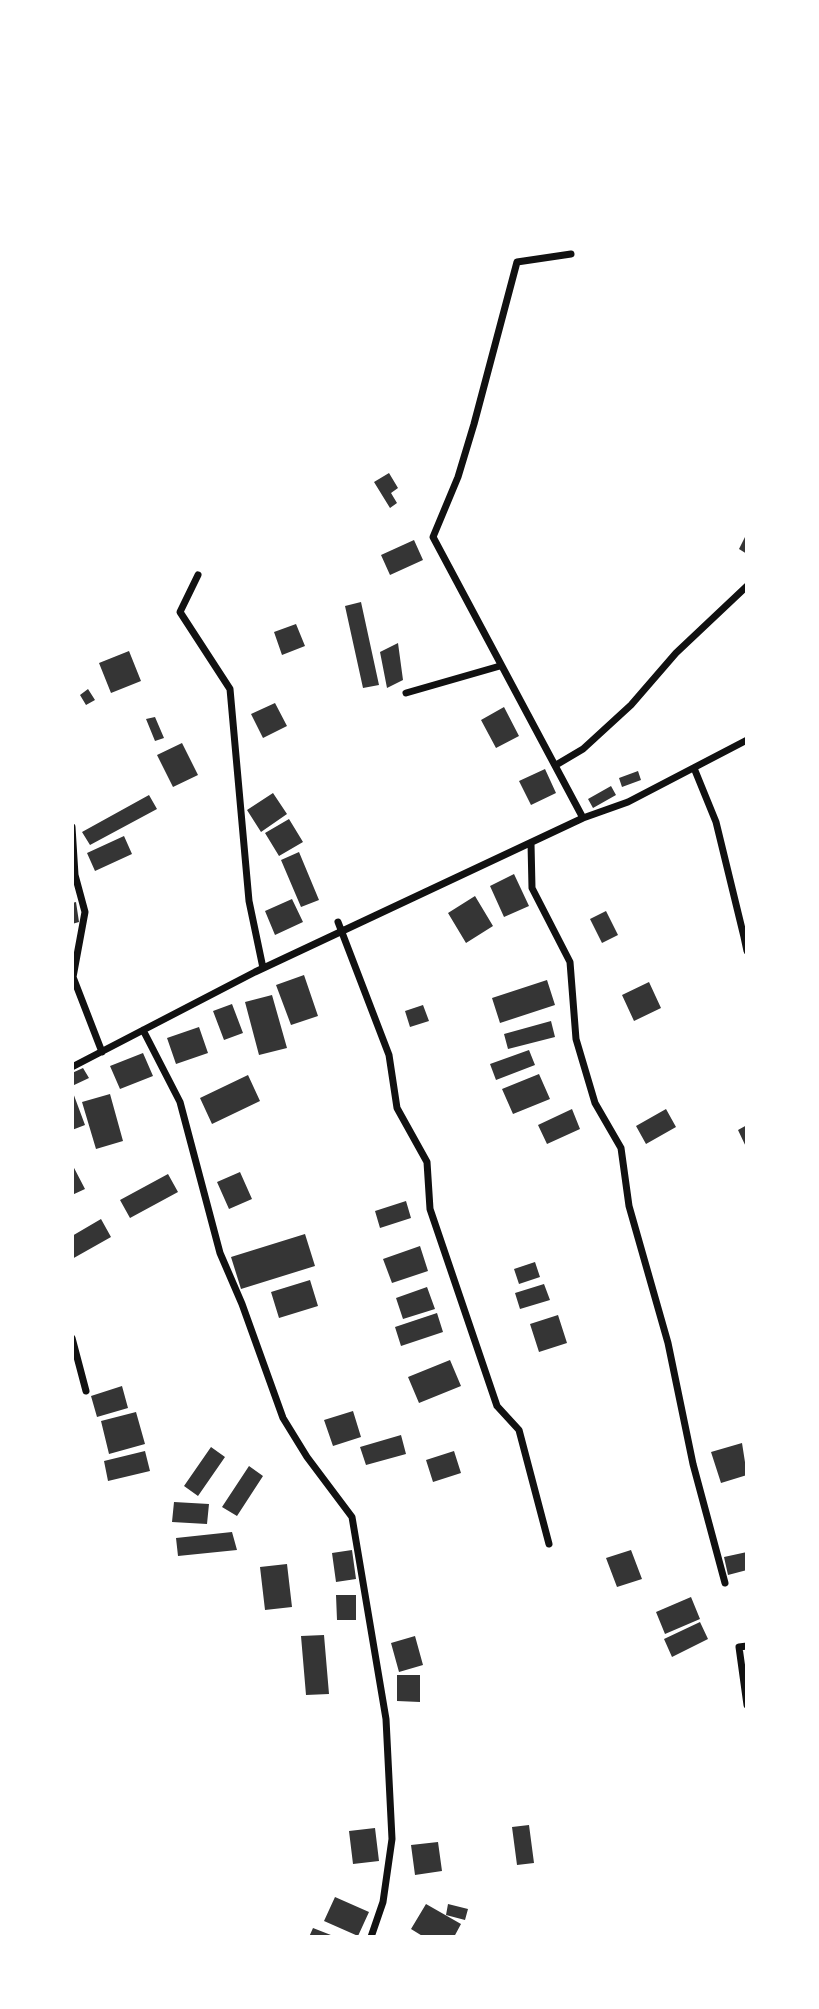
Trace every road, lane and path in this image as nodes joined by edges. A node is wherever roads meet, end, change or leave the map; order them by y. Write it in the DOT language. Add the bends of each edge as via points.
graph roads {
  1 [pos="571,254"];
  2 [pos="198,575"];
  3 [pos="747,586"];
  4 [pos="500,666"];
  5 [pos="406,693"];
  6 [pos="747,740"];
  7 [pos="556,765"];
  8 [pos="694,768"];
  9 [pos="583,818"];
  10 [pos="72,827"];
  11 [pos="531,843"];
  12 [pos="338,922"];
  13 [pos="342,931"];
  14 [pos="745,936"];
  15 [pos="747,951"];
  16 [pos="263,968"];
  17 [pos="143,1030"];
  18 [pos="102,1052"];
  19 [pos="72,1067"];
  20 [pos="72,1338"];
  21 [pos="86,1391"];
  22 [pos="549,1544"];
  23 [pos="725,1583"];
  24 [pos="747,1646"];
  25 [pos="747,1705"];
  26 [pos="371,1937"];
  1 -- 4 [label="street" via="517,262 470,438 433,537"];
  2 -- 16 [label="street" via="180,612 230,689 249,901"];
  3 -- 7 [label="street" via="676,653 631,705 583,749"];
  4 -- 5 [label="street"];
  4 -- 7 [label="street"];
  6 -- 8 [label="street"];
  7 -- 9 [label="street"];
  8 -- 9 [label="street"];
  8 -- 14 [label="street" via="716,822"];
  9 -- 11 [label="street"];
  10 -- 18 [label="street" via="75,875 85,912 73,977"];
  11 -- 13 [label="street"];
  11 -- 23 [label="street" via="532,888 570,962 576,1039 595,1103 621,1148 629,1206"];
  12 -- 13 [label="street"];
  13 -- 16 [label="street"];
  13 -- 22 [label="street" via="389,1055 397,1108 427,1162 430,1209 497,1406 519,1430"];
  14 -- 15 [label="street"];
  16 -- 17 [label="street"];
  17 -- 18 [label="street"];
  17 -- 26 [label="street" via="180,1102 220,1253 283,1418 352,1517 386,1719 391,1824 383,1902"];
  18 -- 19 [label="street"];
  20 -- 21 [label="street"];
  24 -- 25 [label="street" via="739,1647"];
}
